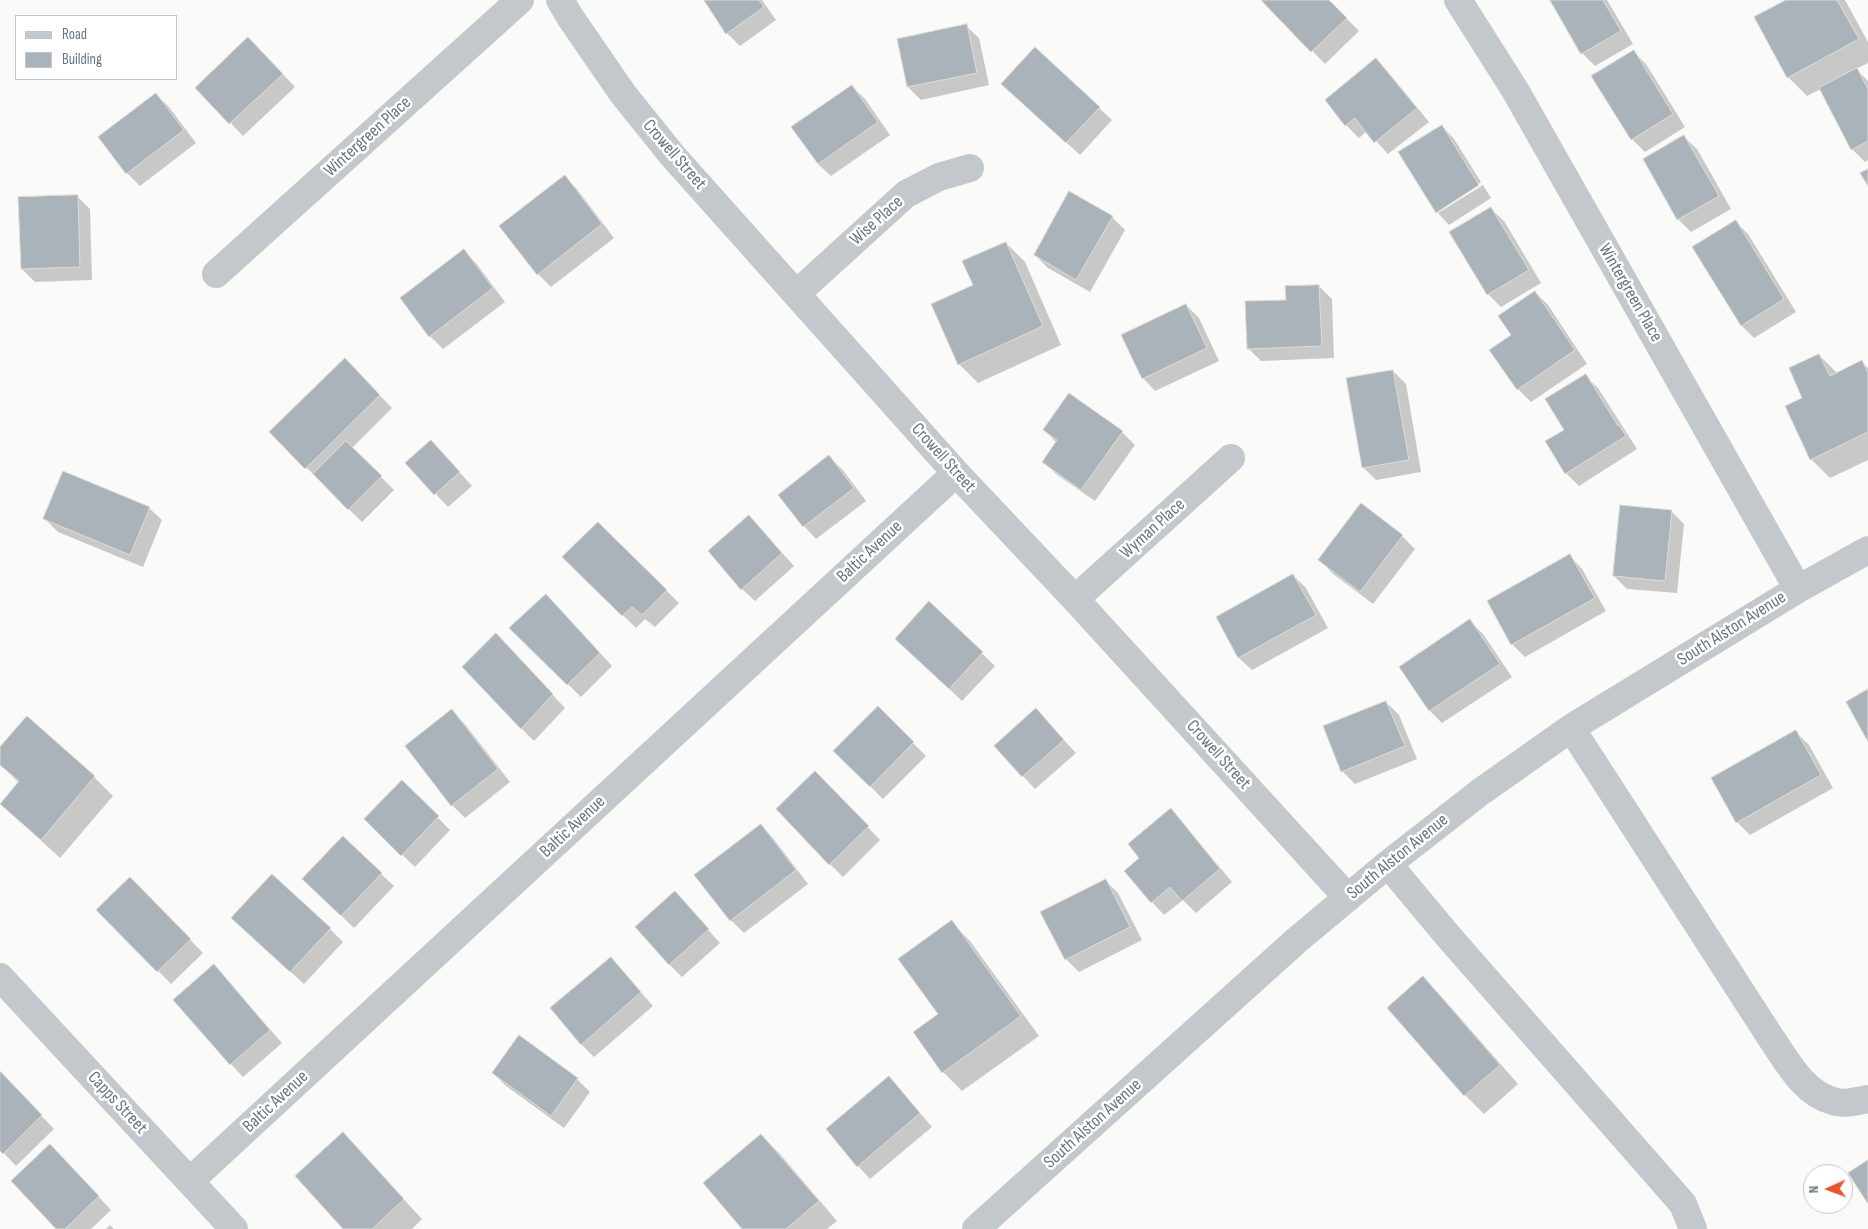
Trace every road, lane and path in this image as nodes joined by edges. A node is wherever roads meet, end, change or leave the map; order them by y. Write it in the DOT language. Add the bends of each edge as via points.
graph roads {
  1 [pos="520,0"];
  2 [pos="560,0"];
  3 [pos="1458,0"];
  4 [pos="970,168"];
  5 [pos="216,274"];
  6 [pos="796,294"];
  7 [pos="1231,458"];
  8 [pos="956,473"];
  9 [pos="1868,550"];
  10 [pos="1798,589"];
  11 [pos="1075,599"];
  12 [pos="1571,728"];
  13 [pos="1388,864"];
  14 [pos="1348,898"];
  15 [pos="0,977"];
  16 [pos="1868,1099"];
  17 [pos="190,1181"];
  18 [pos="234,1229"];
  19 [pos="976,1229"];
  20 [pos="1693,1229"];
  1 -- 5 [label="street, Wintergreen Place"];
  2 -- 6 [label="street, Crowell Street" via="623,94 672,155"];
  3 -- 10 [label="street, Wintergreen Place" via="1515,90"];
  4 -- 6 [label="street, Wise Place" via="939,177 906,194"];
  6 -- 8 [label="street, Crowell Street"];
  7 -- 11 [label="street, Wyman Place"];
  8 -- 11 [label="street, Crowell Street"];
  8 -- 17 [label="street, Baltic Avenue"];
  9 -- 10 [label="street, South Alston Avenue"];
  10 -- 12 [label="street, South Alston Avenue"];
  11 -- 14 [label="street, Crowell Street"];
  12 -- 13 [label="street, South Alston Avenue" via="1479,793"];
  12 -- 16 [label="street" via="1798,1076 1817,1095 1835,1102"];
  13 -- 14 [label="street, South Alston Avenue"];
  13 -- 20 [label="street" via="1677,1196"];
  14 -- 19 [label="street, South Alston Avenue" via="1297,940"];
  15 -- 17 [label="street, Capps Street"];
  17 -- 18 [label="street, Capps Street"];
}
